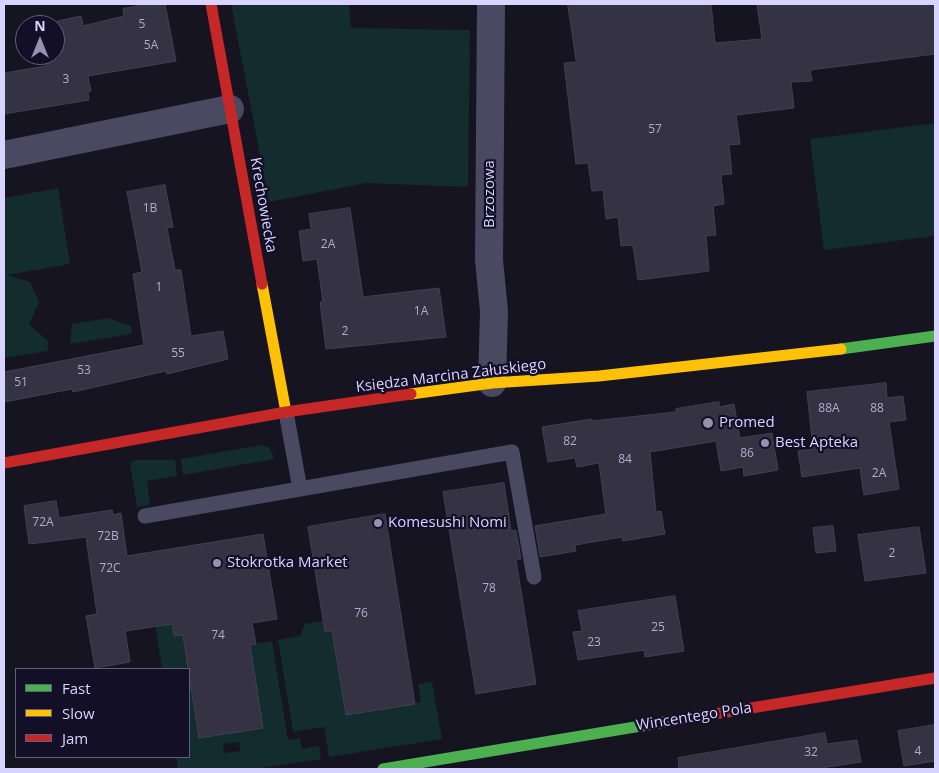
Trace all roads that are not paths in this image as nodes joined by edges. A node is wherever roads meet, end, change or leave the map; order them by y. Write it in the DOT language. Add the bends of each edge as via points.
graph roads {
  1 [pos="211,4"];
  2 [pos="491,4"];
  3 [pos="230,109"];
  4 [pos="4,155"];
  5 [pos="935,336"];
  6 [pos="492,383"];
  7 [pos="286,412"];
  8 [pos="4,463"];
  9 [pos="300,489"];
  10 [pos="144,516"];
  11 [pos="534,577"];
  12 [pos="935,678"];
  13 [pos="454,763"];
  14 [pos="383,769"];
  1 -- 3 [label="street, Krechowiecka"];
  2 -- 6 [label="street, Brzozowa" via="489,260 494,311"];
  3 -- 4 [label="street"];
  3 -- 7 [label="street, Krechowiecka"];
  5 -- 6 [label="street, Księdza Marcina Załuskiego" via="599,376"];
  6 -- 7 [label="street, Księdza Marcina Załuskiego"];
  7 -- 8 [label="street, Księdza Marcina Załuskiego"];
  7 -- 9 [label="lane"];
  9 -- 10 [label="lane"];
  9 -- 11 [label="lane" via="512,452"];
  12 -- 13 [label="street, Wincentego Pola"];
  13 -- 14 [label="street, Wincentego Pola"];
}
